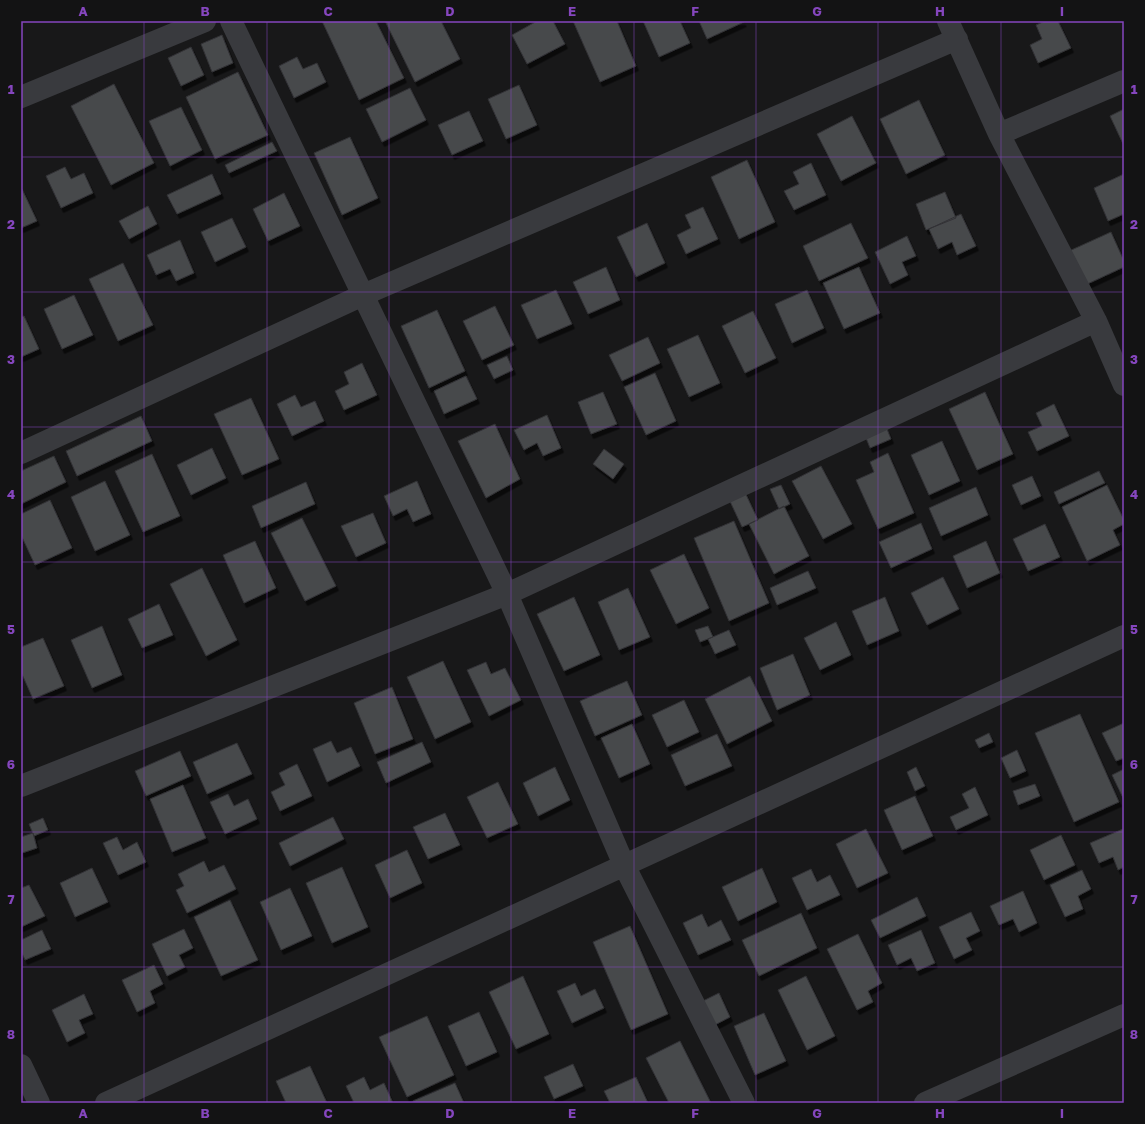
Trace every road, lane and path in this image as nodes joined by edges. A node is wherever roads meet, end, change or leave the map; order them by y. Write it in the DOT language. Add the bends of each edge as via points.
graph roads {
  1 [pos="205,21"];
  2 [pos="231,21"];
  3 [pos="953,30"];
  4 [pos="1124,81"];
  5 [pos="21,97"];
  6 [pos="999,134"];
  7 [pos="363,295"];
  8 [pos="1096,321"];
  9 [pos="1124,385"];
  10 [pos="21,453"];
  11 [pos="507,594"];
  12 [pos="1124,636"];
  13 [pos="21,786"];
  14 [pos="624,865"];
  15 [pos="1124,1015"];
  16 [pos="21,1065"];
  17 [pos="39,1103"];
  18 [pos="106,1103"];
  19 [pos="744,1103"];
  20 [pos="926,1103"];
  1 -- 5 [label="street"];
  2 -- 7 [label="street"];
  3 -- 6 [label="street"];
  3 -- 7 [label="street"];
  4 -- 6 [label="street"];
  6 -- 8 [label="street"];
  7 -- 10 [label="street"];
  7 -- 11 [label="street"];
  8 -- 9 [label="street"];
  8 -- 11 [label="street"];
  11 -- 13 [label="street"];
  11 -- 14 [label="street"];
  12 -- 14 [label="street"];
  14 -- 18 [label="street"];
  14 -- 19 [label="street"];
  15 -- 20 [label="street"];
  16 -- 17 [label="street"];
}
